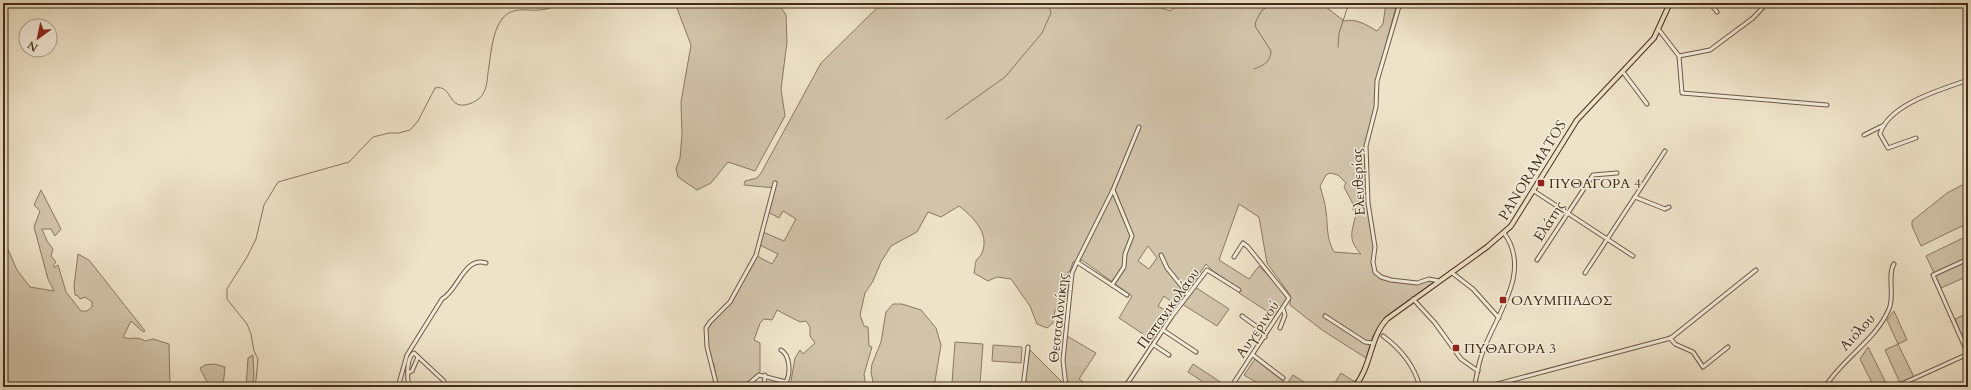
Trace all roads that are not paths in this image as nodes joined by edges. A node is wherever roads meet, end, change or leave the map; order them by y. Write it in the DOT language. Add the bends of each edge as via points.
graph roads {
  1 [pos="1400,3"];
  2 [pos="1670,3"];
  3 [pos="1710,3"];
  4 [pos="1767,3"];
  5 [pos="1717,12"];
  6 [pos="1659,30"];
  7 [pos="1679,56"];
  8 [pos="1623,72"];
  9 [pos="1968,80"];
  10 [pos="1647,104"];
  11 [pos="1827,105"];
  12 [pos="1886,124"];
  13 [pos="1139,127"];
  14 [pos="1864,135"];
  15 [pos="1916,138"];
  16 [pos="1665,151"];
  17 [pos="1618,173"];
  18 [pos="775,183"];
  19 [pos="1113,190"];
  20 [pos="1534,191"];
  21 [pos="1635,197"];
  22 [pos="1669,206"];
  23 [pos="1568,213"];
  24 [pos="1504,233"];
  25 [pos="1607,239"];
  26 [pos="1161,255"];
  27 [pos="1633,256"];
  28 [pos="1234,257"];
  29 [pos="1968,259"];
  30 [pos="1537,260"];
  31 [pos="1077,262"];
  32 [pos="486,264"];
  33 [pos="1894,264"];
  34 [pos="1756,270"];
  35 [pos="1451,272"];
  36 [pos="1585,273"];
  37 [pos="1439,281"];
  38 [pos="1112,285"];
  39 [pos="1239,290"];
  40 [pos="1188,294"];
  41 [pos="1127,295"];
  42 [pos="1413,299"];
  43 [pos="1283,310"];
  44 [pos="1242,316"];
  45 [pos="1325,316"];
  46 [pos="1499,318"];
  47 [pos="1280,328"];
  48 [pos="1163,330"];
  49 [pos="1383,336"];
  50 [pos="1265,337"];
  51 [pos="1670,338"];
  52 [pos="1373,343"];
  53 [pos="1154,344"];
  54 [pos="1028,347"];
  55 [pos="1728,347"];
  56 [pos="781,350"];
  57 [pos="1196,352"];
  58 [pos="1968,354"];
  59 [pos="1169,355"];
  60 [pos="1253,355"];
  61 [pos="418,357"];
  62 [pos="1478,371"];
  63 [pos="408,373"];
  64 [pos="765,375"];
  65 [pos="1284,378"];
  66 [pos="444,380"];
  67 [pos="398,387"];
  68 [pos="409,387"];
  69 [pos="717,387"];
  70 [pos="745,387"];
  71 [pos="764,387"];
  72 [pos="1023,387"];
  73 [pos="1066,387"];
  74 [pos="1125,387"];
  75 [pos="1231,387"];
  76 [pos="1354,387"];
  77 [pos="1420,387"];
  78 [pos="1474,387"];
  79 [pos="1486,387"];
  80 [pos="1825,387"];
  81 [pos="1895,387"];
  1 -- 37 [label="street, Ελευθερίας" via="1377,81 1376,107 1366,146 1368,203 1375,247 1373,262 1375,272 1380,277 1417,283 1429,279"];
  2 -- 6 [label="main road, PANORAMATOS"];
  3 -- 5 [label="street"];
  4 -- 7 [label="street" via="1753,18 1710,50"];
  6 -- 7 [label="street"];
  6 -- 8 [label="main road, PANORAMATOS"];
  7 -- 11 [label="street" via="1683,94"];
  8 -- 10 [label="street"];
  8 -- 20 [label="main road, PANORAMATOS" via="1576,120"];
  9 -- 12 [label="street" via="1908,103"];
  12 -- 14 [label="street"];
  12 -- 15 [label="street" via="1880,134 1886,148"];
  13 -- 19 [label="street"];
  16 -- 21 [label="street"];
  17 -- 23 [label="street, Ελάτης" via="1594,175"];
  18 -- 69 [label="street" via="756,255 730,302 706,328 706,341"];
  19 -- 31 [label="street"];
  19 -- 38 [label="street" via="1132,236 1125,254 1124,267"];
  20 -- 23 [label="street"];
  20 -- 24 [label="main road, PANORAMATOS" via="1517,219"];
  21 -- 22 [label="street" via="1657,207 1666,209"];
  21 -- 25 [label="street"];
  23 -- 25 [label="street"];
  23 -- 30 [label="street, Ελάτης"];
  24 -- 35 [label="main road, PANORAMATOS"];
  24 -- 46 [label="street" via="1513,249 1515,266 1511,286"];
  25 -- 27 [label="street"];
  25 -- 36 [label="street"];
  26 -- 40 [label="street" via="1167,268"];
  28 -- 43 [label="street, Αυγερινού" via="1243,243 1248,246 1289,296"];
  29 -- 58 [label="street" via="1933,275"];
  31 -- 38 [label="street, Θεσσαλονίκης"];
  31 -- 73 [label="street, Θεσσαλονίκης" via="1072,273 1064,356"];
  32 -- 67 [label="street" via="479,261 473,263 448,296 442,299 407,355"];
  33 -- 80 [label="street, Αιόλου" via="1891,271 1892,301 1885,320 1841,365"];
  34 -- 51 [label="street"];
  35 -- 37 [label="main road, PANORAMATOS"];
  35 -- 46 [label="street" via="1470,287"];
  37 -- 42 [label="main road, PANORAMATOS"];
  38 -- 41 [label="street, Θεσσαλονίκης"];
  39 -- 40 [label="street, Παπανικολάου" via="1208,270"];
  40 -- 48 [label="street, Παπανικολάου"];
  42 -- 52 [label="main road, PANORAMATOS" via="1385,322"];
  42 -- 62 [label="street" via="1435,323 1461,359"];
  43 -- 47 [label="street" via="1285,315"];
  43 -- 50 [label="street, Αυγερινού"];
  44 -- 50 [label="street" via="1260,328"];
  45 -- 52 [label="street" via="1365,342"];
  46 -- 62 [label="street" via="1482,354"];
  48 -- 53 [label="street, Παπανικολάου"];
  48 -- 57 [label="street"];
  49 -- 77 [label="street" via="1403,354"];
  50 -- 60 [label="street, Αυγερινού"];
  51 -- 55 [label="street" via="1676,344 1693,352 1703,367"];
  51 -- 79 [label="street"];
  52 -- 76 [label="main road, PANORAMATOS" via="1365,372"];
  53 -- 59 [label="street"];
  53 -- 74 [label="street, Παπανικολάου"];
  54 -- 72 [label="street"];
  56 -- 64 [label="street" via="788,362 787,380 785,382"];
  58 -- 81 [label="street"];
  60 -- 65 [label="street"];
  60 -- 75 [label="street, Αυγερινού"];
  61 -- 63 [label="street" via="412,371"];
  61 -- 63 [label="street" via="414,353 412,355"];
  61 -- 66 [label="street"];
  62 -- 78 [label="street"];
  63 -- 68 [label="street"];
  64 -- 70 [label="street" via="756,377"];
  64 -- 71 [label="street"];
}
